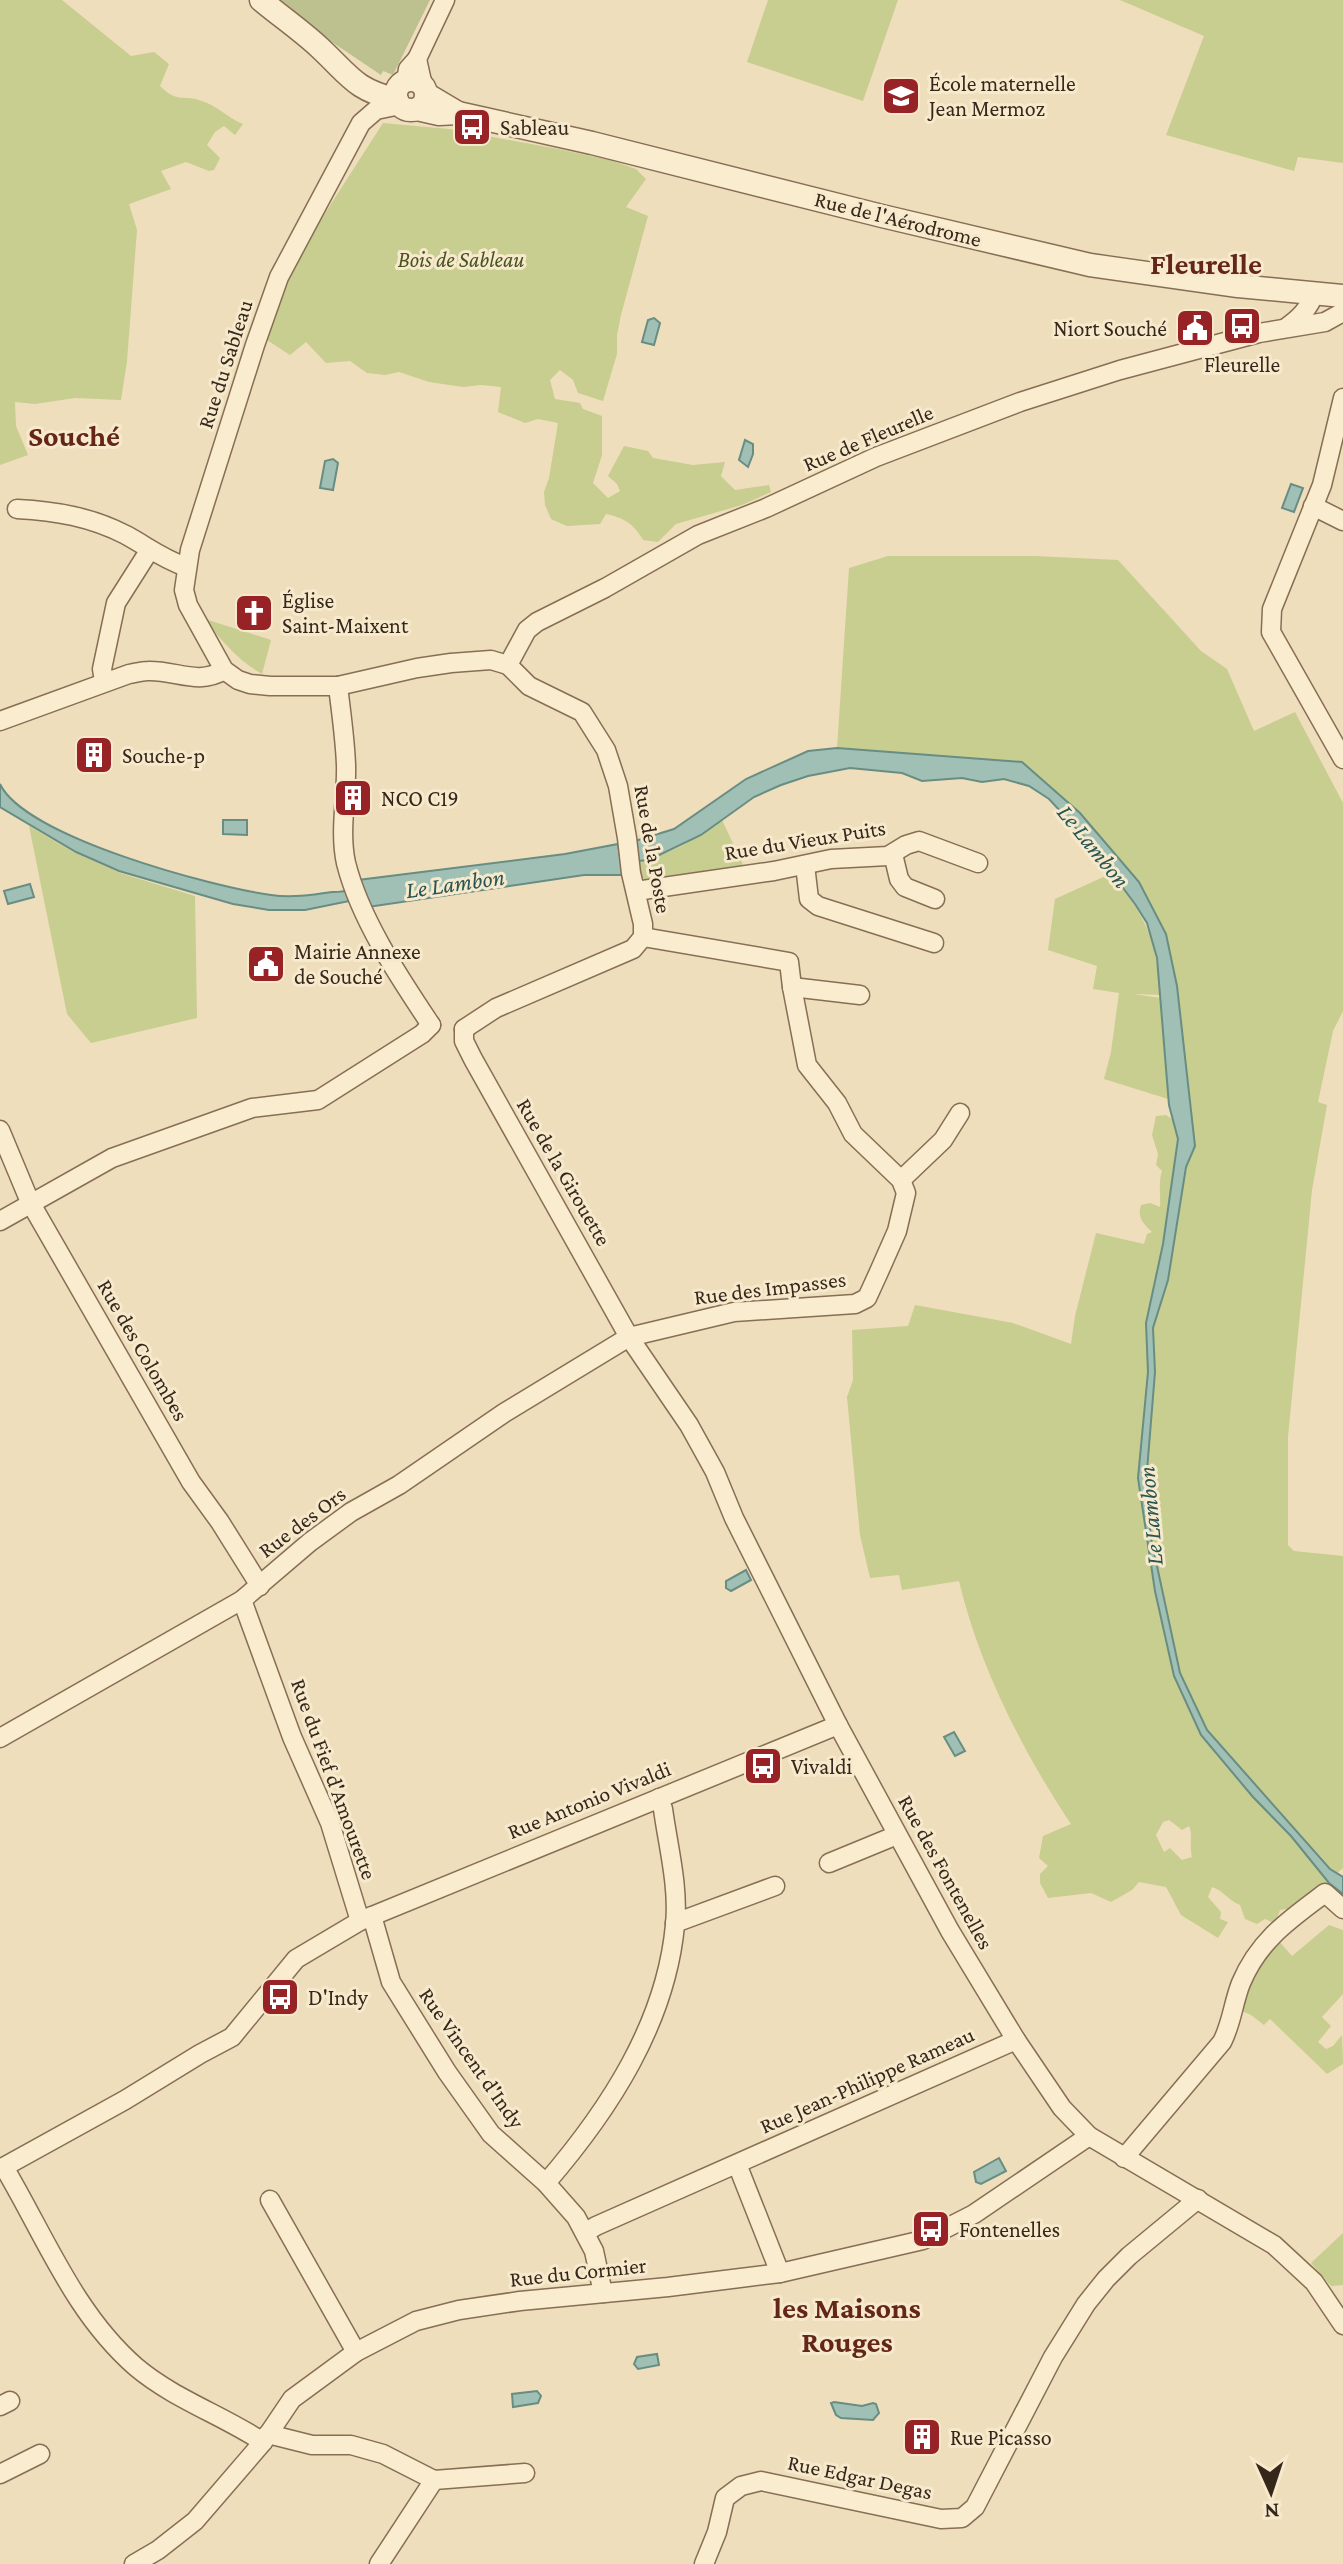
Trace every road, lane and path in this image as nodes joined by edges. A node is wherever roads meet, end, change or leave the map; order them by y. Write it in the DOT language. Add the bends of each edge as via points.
graph roads {
  1 [pos="261,0"];
  2 [pos="445,0"];
  3 [pos="410,94"];
  4 [pos="1315,293"];
  5 [pos="1343,296"];
  6 [pos="1343,312"];
  7 [pos="1286,327"];
  8 [pos="1343,398"];
  9 [pos="1340,429"];
  10 [pos="1313,506"];
  11 [pos="17,509"];
  12 [pos="1343,521"];
  13 [pos="149,551"];
  14 [pos="186,567"];
  15 [pos="508,665"];
  16 [pos="224,670"];
  17 [pos="104,681"];
  18 [pos="338,686"];
  19 [pos="0,721"];
  20 [pos="1343,759"];
  21 [pos="893,854"];
  22 [pos="978,863"];
  23 [pos="805,865"];
  24 [pos="633,882"];
  25 [pos="935,899"];
  26 [pos="643,937"];
  27 [pos="934,943"];
  28 [pos="792,987"];
  29 [pos="860,995"];
  30 [pos="431,1025"];
  31 [pos="464,1029"];
  32 [pos="960,1113"];
  33 [pos="0,1130"];
  34 [pos="901,1180"];
  35 [pos="30,1202"];
  36 [pos="0,1221"];
  37 [pos="629,1337"];
  38 [pos="260,1586"];
  39 [pos="242,1600"];
  40 [pos="838,1725"];
  41 [pos="0,1738"];
  42 [pos="659,1798"];
  43 [pos="897,1835"];
  44 [pos="829,1863"];
  45 [pos="775,1886"];
  46 [pos="1343,1909"];
  47 [pos="366,1918"];
  48 [pos="675,1923"];
  49 [pos="1016,2040"];
  50 [pos="1089,2136"];
  51 [pos="1124,2158"];
  52 [pos="737,2164"];
  53 [pos="2,2168"];
  54 [pos="546,2183"];
  55 [pos="1198,2199"];
  56 [pos="270,2200"];
  57 [pos="586,2232"];
  58 [pos="780,2273"];
  59 [pos="603,2293"];
  60 [pos="1343,2325"];
  61 [pos="356,2352"];
  62 [pos="266,2438"];
  63 [pos="40,2454"];
  64 [pos="525,2473"];
  65 [pos="0,2474"];
  66 [pos="434,2480"];
  67 [pos="134,2564"];
  68 [pos="379,2564"];
  69 [pos="704,2564"];
  1 -- 3 [label="street, Rue de l'Aérodrome" via="321,49 373,82"];
  2 -- 3 [label="street" via="417,59"];
  3 -- 4 [label="street, Rue de l'Aérodrome" via="439,114 458,113 592,143 1090,265"];
  3 -- 14 [label="street, Rue du Sableau" via="361,123 279,277"];
  4 -- 5 [label="street, Rue de l'Aérodrome"];
  4 -- 7 [label="street" via="1301,317"];
  6 -- 7 [label="street, Rue de Fleurelle" via="1325,322"];
  7 -- 15 [label="street, Rue de Fleurelle" via="1120,370 876,457 698,535 537,622"];
  8 -- 9 [label="street"];
  9 -- 10 [label="street"];
  10 -- 12 [label="street"];
  10 -- 20 [label="street" via="1272,609 1271,632"];
  11 -- 13 [label="street" via="69,514"];
  13 -- 14 [label="street"];
  13 -- 17 [label="street" via="116,603"];
  14 -- 16 [label="street, Rue du Sableau" via="188,605"];
  15 -- 18 [label="street" via="491,660 451,663"];
  15 -- 24 [label="street, Rue de la Poste" via="529,686 569,703 590,722 614,768"];
  16 -- 17 [label="street" via="213,677 149,671"];
  16 -- 18 [label="street" via="250,684"];
  17 -- 19 [label="street"];
  18 -- 30 [label="street" via="346,767 343,837 351,879 399,978"];
  21 -- 22 [label="street, Rue du Vieux Puits" via="919,841"];
  21 -- 23 [label="street, Rue du Vieux Puits"];
  21 -- 25 [label="street" via="905,887"];
  23 -- 24 [label="street, Rue du Vieux Puits"];
  23 -- 27 [label="street" via="809,899 818,906"];
  24 -- 26 [label="street, Rue de la Poste"];
  26 -- 28 [label="street" via="789,962"];
  26 -- 31 [label="street, Rue de la Poste" via="633,949 496,1008"];
  28 -- 29 [label="street"];
  28 -- 34 [label="street" via="807,1065 853,1134"];
  30 -- 31 [label="street"];
  30 -- 35 [label="street" via="318,1100 252,1108 112,1158"];
  31 -- 37 [label="street, Rue de la Girouette" via="473,1059"];
  32 -- 34 [label="street" via="943,1140"];
  33 -- 35 [label="street, Rue des Colombes"];
  34 -- 37 [label="street, Rue des Impasses" via="906,1193 897,1231 867,1298 855,1304 734,1312"];
  35 -- 36 [label="street"];
  35 -- 38 [label="street, Rue des Colombes" via="191,1482"];
  37 -- 38 [label="street, Rue des Ors" via="351,1512"];
  37 -- 40 [label="street, Rue des Fontenelles" via="715,1472"];
  38 -- 39 [label="street, Rue des Ors"];
  39 -- 41 [label="street, Rue des Ors"];
  39 -- 47 [label="street, Rue du Fief d'Amourette"];
  40 -- 42 [label="street, Rue Antonio Vivaldi"];
  40 -- 43 [label="street, Rue des Fontenelles"];
  42 -- 47 [label="street, Rue Antonio Vivaldi"];
  42 -- 48 [label="street" via="675,1887"];
  43 -- 44 [label="street"];
  43 -- 49 [label="street, Rue des Fontenelles"];
  45 -- 48 [label="street"];
  46 -- 51 [label="street" via="1325,1893 1269,1938 1241,1984 1222,2042"];
  47 -- 53 [label="street" via="296,1959 232,2037"];
  47 -- 54 [label="street, Rue Vincent d'Indy" via="391,1982 447,2072 491,2134"];
  48 -- 54 [label="street" via="666,1979 646,2034 622,2079"];
  49 -- 50 [label="street, Rue des Fontenelles" via="1062,2108"];
  49 -- 52 [label="street, Rue Jean-Philippe Rameau"];
  50 -- 51 [label="street, Rue des Fontenelles"];
  50 -- 58 [label="street, Rue du Cormier" via="974,2214 923,2240"];
  51 -- 55 [label="street, Rue des Fontenelles"];
  52 -- 57 [label="street, Rue Jean-Philippe Rameau"];
  52 -- 58 [label="street"];
  53 -- 62 [label="street" via="73,2294 102,2332 160,2384"];
  54 -- 57 [label="street, Rue Vincent d'Indy"];
  55 -- 60 [label="street, Rue des Fontenelles" via="1294,2262"];
  55 -- 69 [label="street, Rue Edgar Degas" via="1129,2256 1086,2304 975,2507 962,2518 941,2519 761,2481 741,2486 725,2498"];
  56 -- 61 [label="street"];
  57 -- 59 [label="street, Rue Vincent d'Indy"];
  58 -- 59 [label="street, Rue du Cormier"];
  59 -- 61 [label="street, Rue du Cormier" via="459,2310 416,2321"];
  61 -- 62 [label="street, Rue du Cormier" via="292,2399"];
  62 -- 66 [label="street" via="351,2445 383,2454"];
  62 -- 67 [label="street, Rue du Cormier" via="195,2521"];
  63 -- 65 [label="street"];
  64 -- 66 [label="street"];
  66 -- 68 [label="street"];
}
